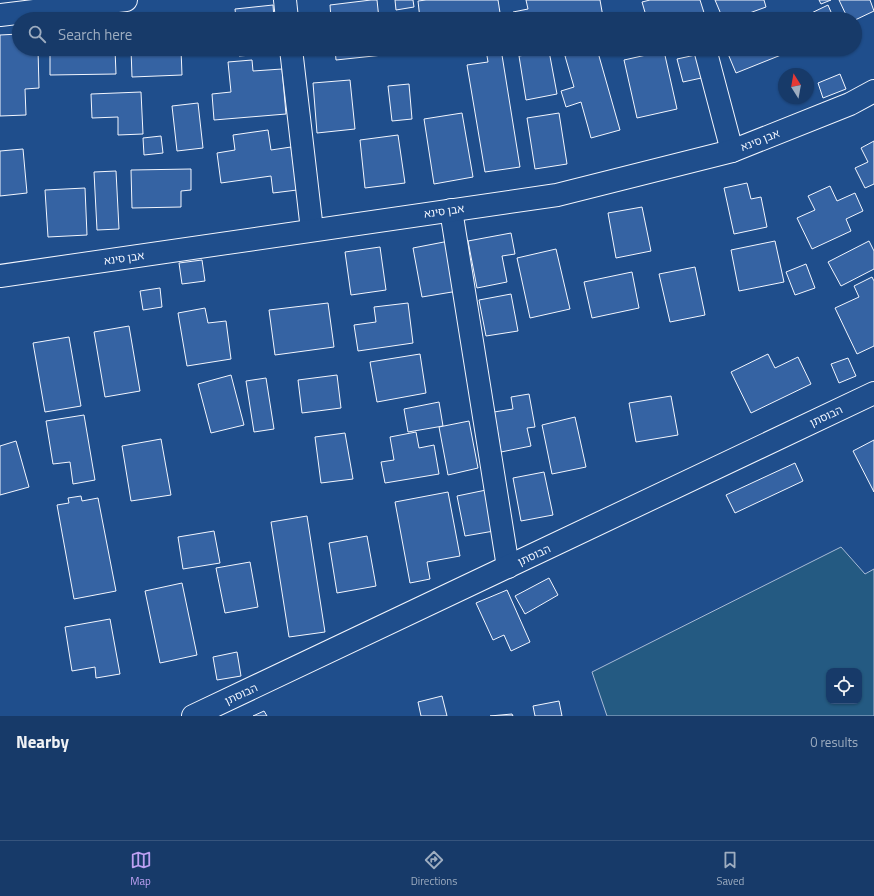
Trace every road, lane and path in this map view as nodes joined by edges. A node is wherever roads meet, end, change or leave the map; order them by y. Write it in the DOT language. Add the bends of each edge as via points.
graph roads {
  1 [pos="126,0"];
  2 [pos="285,0"];
  3 [pos="32,12"];
  4 [pos="286,12"];
  5 [pos="12,14"];
  6 [pos="0,16"];
  7 [pos="292,56"];
  8 [pos="707,56"];
  9 [pos="874,91"];
  10 [pos="732,151"];
  11 [pos="451,210"];
  12 [pos="312,230"];
  13 [pos="0,276"];
  14 [pos="874,393"];
  15 [pos="508,567"];
  16 [pos="193,716"];
  1 -- 3 [label="street"];
  2 -- 4 [label="street"];
  5 -- 6 [label="street"];
  7 -- 12 [label="street"];
  8 -- 10 [label="street"];
  9 -- 10 [label="street, אבן סינא" via="850,104"];
  10 -- 11 [label="street, אבן סינא" via="557,195"];
  11 -- 12 [label="street, אבן סינא"];
  11 -- 15 [label="street"];
  12 -- 13 [label="street, אבן סינא"];
  14 -- 15 [label="street, הבוסתן"];
  15 -- 16 [label="street, הבוסתן"];
}
